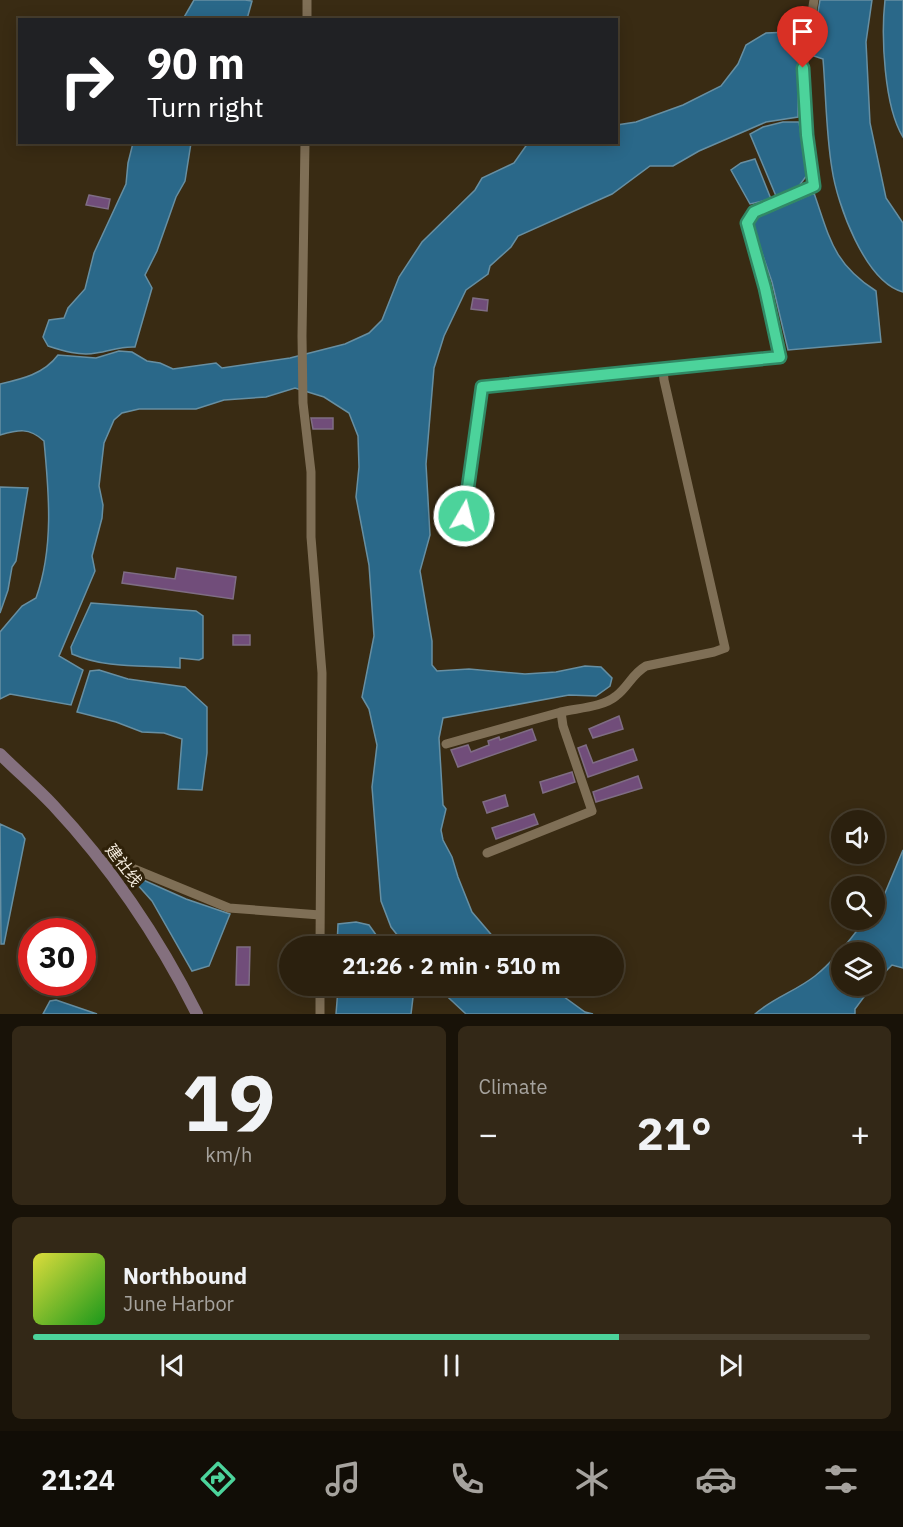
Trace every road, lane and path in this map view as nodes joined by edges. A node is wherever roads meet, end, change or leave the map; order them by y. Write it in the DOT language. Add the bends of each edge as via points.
graph roads {
  1 [pos="307,0"];
  2 [pos="814,0"];
  3 [pos="307,18"];
  4 [pos="305,144"];
  5 [pos="663,369"];
  6 [pos="461,538"];
  7 [pos="561,712"];
  8 [pos="446,744"];
  9 [pos="0,754"];
  10 [pos="487,853"];
  11 [pos="102,862"];
  12 [pos="320,915"];
  13 [pos="320,936"];
  14 [pos="320,996"];
  15 [pos="198,1014"];
  16 [pos="320,1014"];
  1 -- 3 [label="street"];
  2 -- 5 [label="street" via="803,68 814,186 754,212 747,223 780,357"];
  4 -- 12 [label="street" via="303,403 311,472 311,537 322,674"];
  5 -- 6 [label="street" via="482,387"];
  5 -- 7 [label="street" via="725,648 646,666 636,671 617,696"];
  7 -- 8 [label="street"];
  7 -- 10 [label="street" via="592,811"];
  9 -- 11 [label="main road, 建社线" via="53,805"];
  11 -- 12 [label="street" via="122,864 229,908"];
  11 -- 15 [label="main road, 建社线" via="148,927"];
  12 -- 13 [label="street"];
  14 -- 16 [label="street"];
}
